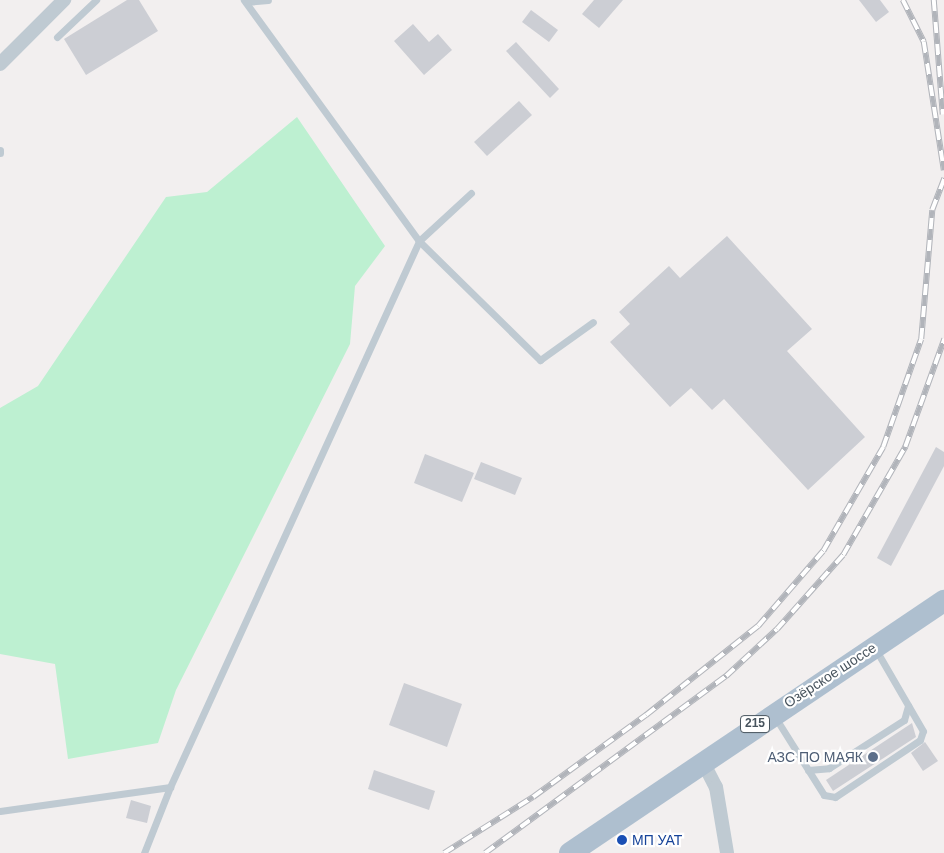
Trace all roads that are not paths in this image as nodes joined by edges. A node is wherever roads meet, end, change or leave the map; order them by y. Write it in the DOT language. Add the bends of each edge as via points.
graph roads {
  1 [pos="64,0"];
  2 [pos="96,0"];
  3 [pos="268,0"];
  4 [pos="245,1"];
  5 [pos="58,37"];
  6 [pos="0,64"];
  7 [pos="471,193"];
  8 [pos="419,241"];
  9 [pos="592,322"];
  10 [pos="944,601"];
  11 [pos="874,646"];
  12 [pos="908,706"];
  13 [pos="772,713"];
  14 [pos="702,760"];
  15 [pos="808,770"];
  16 [pos="170,787"];
  17 [pos="0,811"];
  18 [pos="144,853"];
  19 [pos="570,853"];
  20 [pos="727,853"];
  1 -- 6 [label="street"];
  2 -- 5 [label="lane"];
  3 -- 4 [label="lane"];
  4 -- 8 [label="lane"];
  7 -- 8 [label="lane"];
  8 -- 9 [label="lane" via="540,360"];
  8 -- 16 [label="lane"];
  10 -- 11 [label="main road, Озёрское шоссе / 215"];
  11 -- 12 [label="lane"];
  11 -- 13 [label="main road, Озёрское шоссе / 215"];
  12 -- 15 [label="lane" via="904,720 829,768"];
  12 -- 15 [label="lane" via="923,731 920,740 835,797 824,795"];
  13 -- 14 [label="main road, Озёрское шоссе / 215"];
  13 -- 15 [label="lane"];
  14 -- 19 [label="main road, Озёрское шоссе / 215"];
  14 -- 20 [label="street" via="716,787"];
  16 -- 17 [label="lane"];
  16 -- 18 [label="lane"];
}
